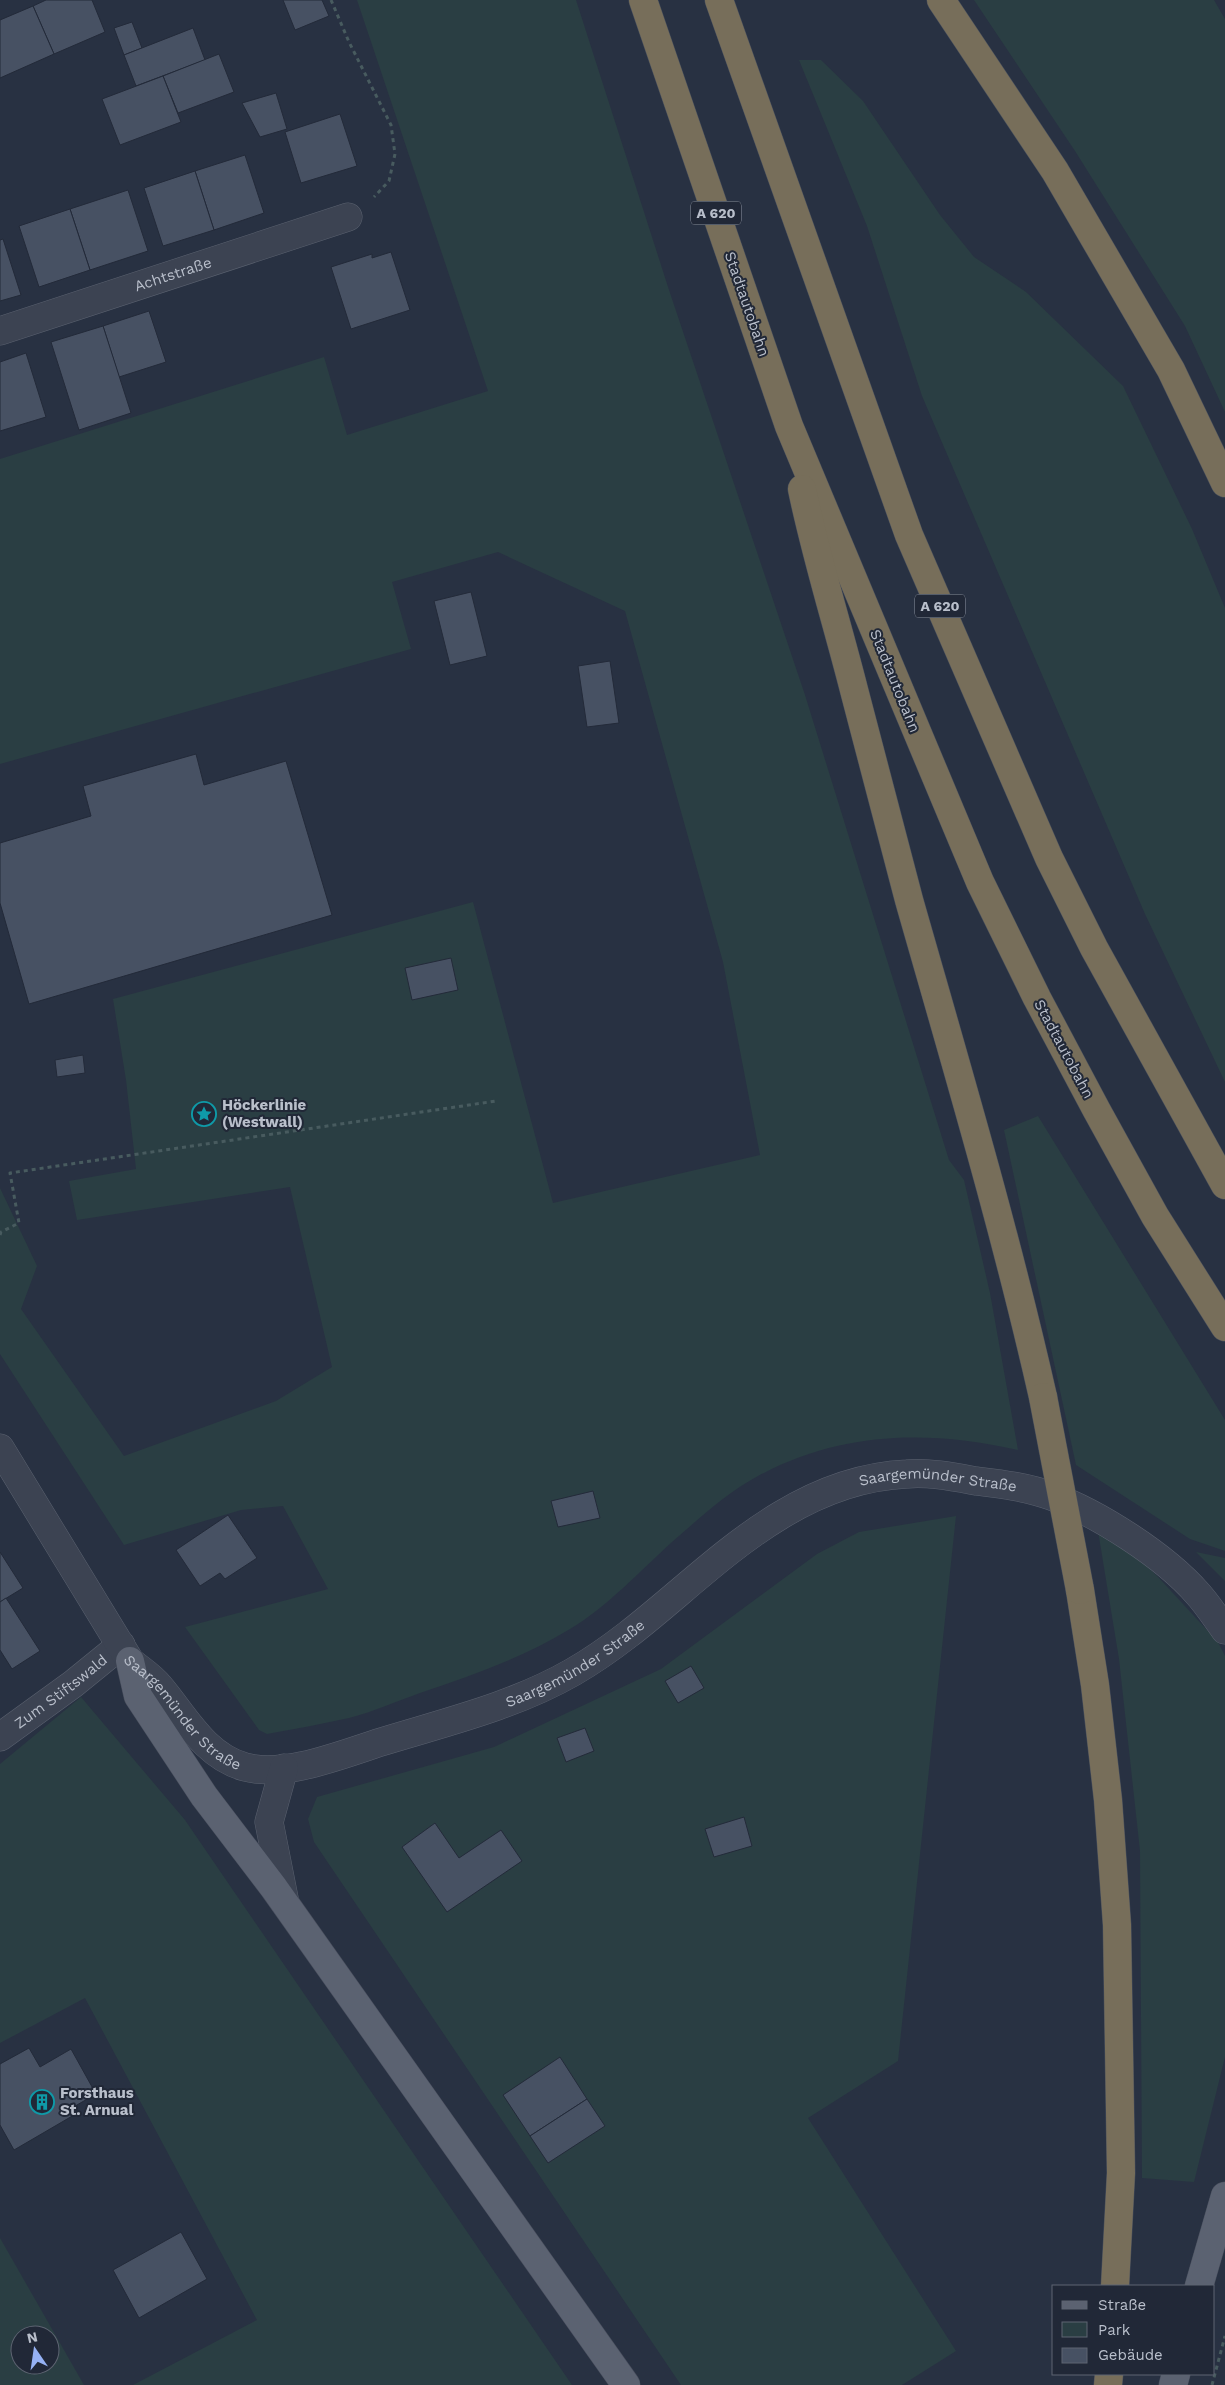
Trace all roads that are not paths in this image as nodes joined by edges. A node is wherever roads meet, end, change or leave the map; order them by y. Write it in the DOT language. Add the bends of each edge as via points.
graph roads {
  1 [pos="643,0"];
  2 [pos="719,0"];
  3 [pos="941,0"];
  4 [pos="348,217"];
  5 [pos="0,331"];
  6 [pos="789,426"];
  7 [pos="1225,483"];
  8 [pos="1225,1185"];
  9 [pos="1225,1327"];
  10 [pos="0,1448"];
  11 [pos="1225,1630"];
  12 [pos="125,1653"];
  13 [pos="0,1738"];
  14 [pos="284,1768"];
  15 [pos="285,1903"];
  16 [pos="1225,2196"];
  17 [pos="1115,2285"];
  18 [pos="1199,2285"];
  19 [pos="626,2385"];
  1 -- 6 [label="highway, Stadtautobahn / A 620"];
  2 -- 8 [label="highway, A 620" via="909,535 1053,866 1150,1052"];
  3 -- 7 [label="highway" via="1060,179 1171,370"];
  4 -- 5 [label="street, Achtstraße"];
  6 -- 9 [label="highway, Stadtautobahn / A 620" via="980,882 1096,1109 1155,1216"];
  6 -- 17 [label="highway, bridge" via="815,552 1017,1285 1043,1397 1080,1590 1107,1791 1117,1925 1121,2173"];
  10 -- 12 [label="street, Saargemünder Straße"];
  11 -- 14 [label="street, Saargemünder Straße" via="1198,1593 1153,1554 1096,1516 1050,1496 949,1476 908,1473 867,1479 827,1491 781,1515 573,1672 505,1703 344,1754"];
  12 -- 13 [label="street, Zum Stiftswald" via="73,1684"];
  12 -- 14 [label="street, Saargemünder Straße" via="157,1684 194,1734 219,1754 244,1767"];
  12 -- 15 [label="main road" via="138,1696 159,1730"];
  14 -- 15 [label="street" via="269,1822"];
  15 -- 19 [label="main road"];
  16 -- 18 [label="main road"];
}
